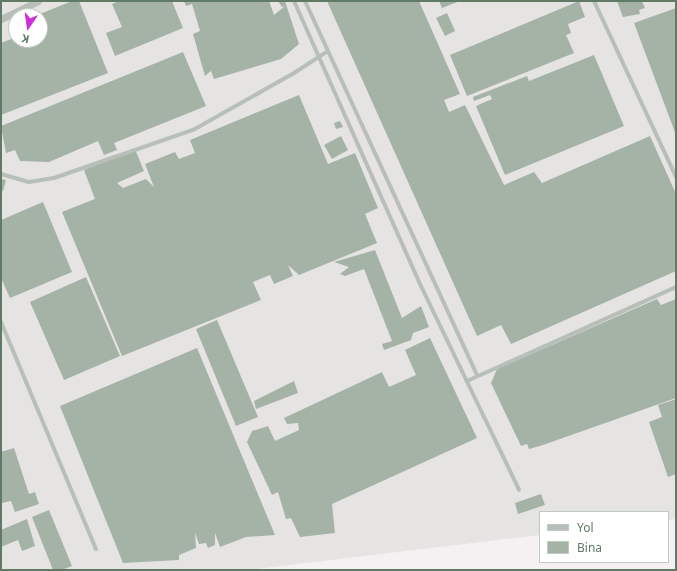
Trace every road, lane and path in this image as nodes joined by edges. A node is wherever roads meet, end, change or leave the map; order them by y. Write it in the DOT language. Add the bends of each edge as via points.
graph roads {
  1 [pos="38,1"];
  2 [pos="294,1"];
  3 [pos="305,1"];
  4 [pos="594,1"];
  5 [pos="1,19"];
  6 [pos="326,52"];
  7 [pos="319,54"];
  8 [pos="1,174"];
  9 [pos="676,177"];
  10 [pos="676,287"];
  11 [pos="1,322"];
  12 [pos="477,375"];
  13 [pos="467,381"];
  14 [pos="519,490"];
  15 [pos="96,549"];
  1 -- 5 [label="street"];
  2 -- 7 [label="street"];
  3 -- 6 [label="street"];
  4 -- 9 [label="street"];
  6 -- 7 [label="street"];
  6 -- 12 [label="street"];
  7 -- 8 [label="street" via="294,74 193,130 54,178 29,182"];
  7 -- 13 [label="street"];
  10 -- 12 [label="street"];
  11 -- 15 [label="street"];
  12 -- 13 [label="street"];
  13 -- 14 [label="street"];
}
